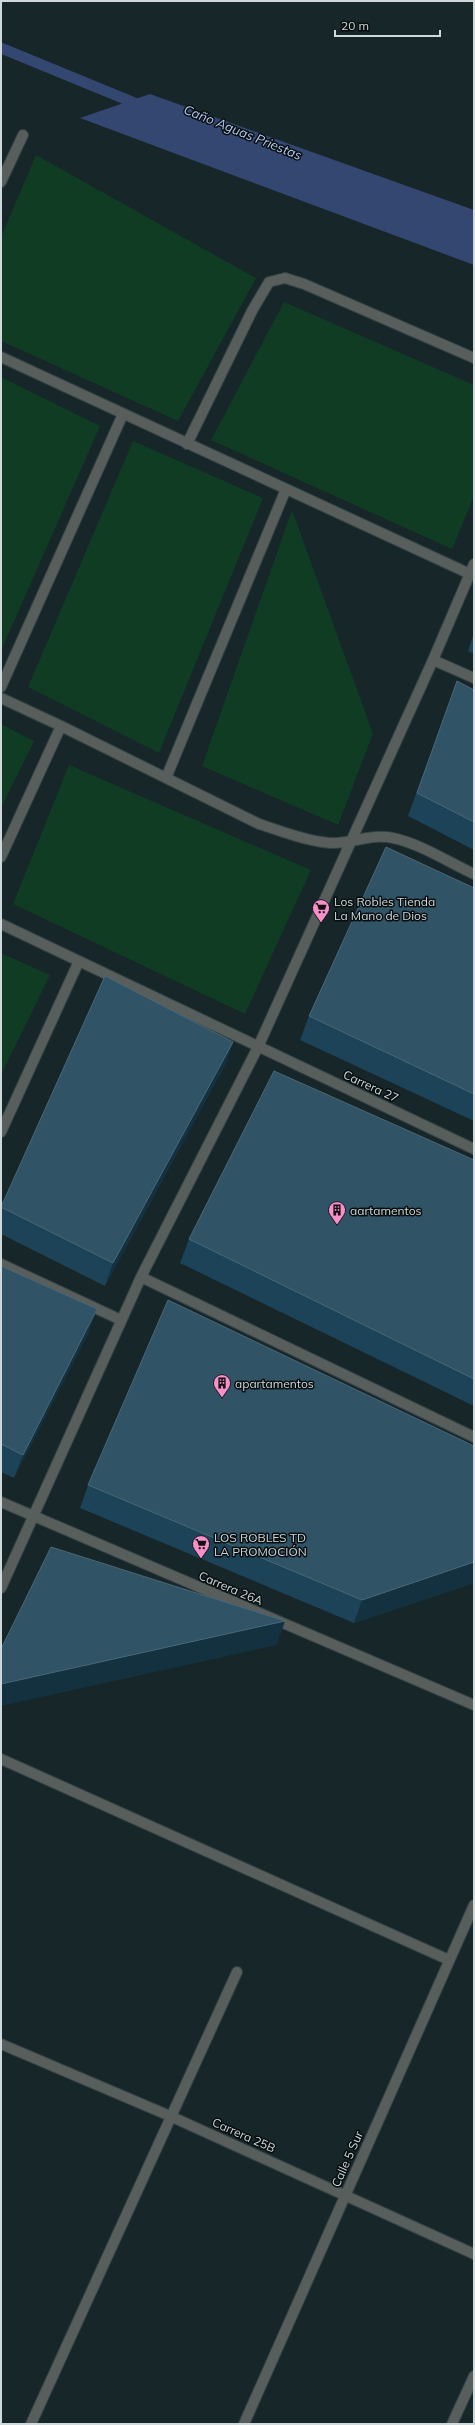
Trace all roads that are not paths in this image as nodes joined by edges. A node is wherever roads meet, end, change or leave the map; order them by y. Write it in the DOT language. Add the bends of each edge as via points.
graph roads {
  1 [pos="23,135"];
  2 [pos="1,182"];
  3 [pos="1,357"];
  4 [pos="474,358"];
  5 [pos="123,414"];
  6 [pos="188,444"];
  7 [pos="286,489"];
  8 [pos="474,564"];
  9 [pos="470,574"];
  10 [pos="433,660"];
  11 [pos="474,678"];
  12 [pos="1,687"];
  13 [pos="1,698"];
  14 [pos="61,726"];
  15 [pos="166,778"];
  16 [pos="351,841"];
  17 [pos="1,857"];
  18 [pos="474,874"];
  19 [pos="1,924"];
  20 [pos="78,961"];
  21 [pos="258,1047"];
  22 [pos="1,1132"];
  23 [pos="474,1149"];
  24 [pos="1,1264"];
  25 [pos="141,1276"];
  26 [pos="121,1320"];
  27 [pos="474,1437"];
  28 [pos="1,1502"];
  29 [pos="33,1517"];
  30 [pos="1,1588"];
  31 [pos="474,1705"];
  32 [pos="1,1759"];
  33 [pos="474,1905"];
  34 [pos="449,1960"];
  35 [pos="237,1972"];
  36 [pos="1,2044"];
  37 [pos="170,2116"];
  38 [pos="346,2196"];
  39 [pos="474,2254"];
  40 [pos="474,2376"];
  41 [pos="31,2424"];
  42 [pos="244,2424"];
  43 [pos="452,2424"];
  1 -- 2 [label="street"];
  3 -- 5 [label="street"];
  4 -- 6 [label="street" via="304,284 285,278 269,282 252,310"];
  5 -- 6 [label="street"];
  5 -- 12 [label="street"];
  6 -- 7 [label="street"];
  7 -- 9 [label="street"];
  7 -- 15 [label="street"];
  8 -- 9 [label="street"];
  9 -- 10 [label="street"];
  10 -- 11 [label="street"];
  10 -- 16 [label="street"];
  13 -- 14 [label="street"];
  14 -- 15 [label="street"];
  14 -- 17 [label="street"];
  15 -- 16 [label="street" via="259,824 330,843"];
  16 -- 18 [label="street" via="373,835 394,838"];
  16 -- 21 [label="street"];
  19 -- 20 [label="street, Carrera 27"];
  20 -- 21 [label="street, Carrera 27"];
  20 -- 22 [label="street"];
  21 -- 23 [label="street, Carrera 27"];
  21 -- 25 [label="street"];
  24 -- 26 [label="street"];
  25 -- 26 [label="street"];
  25 -- 27 [label="street"];
  26 -- 29 [label="street"];
  28 -- 29 [label="street, Carrera 26A"];
  29 -- 30 [label="street"];
  29 -- 31 [label="street, Carrera 26A"];
  32 -- 34 [label="street"];
  33 -- 34 [label="street, Calle 5 Sur"];
  34 -- 38 [label="street, Calle 5 Sur"];
  35 -- 37 [label="street"];
  36 -- 37 [label="street, Carrera 25B"];
  37 -- 38 [label="street, Carrera 25B"];
  37 -- 41 [label="street"];
  38 -- 39 [label="street, Carrera 25B"];
  38 -- 42 [label="street, Calle 5 Sur"];
  40 -- 43 [label="street"];
}
